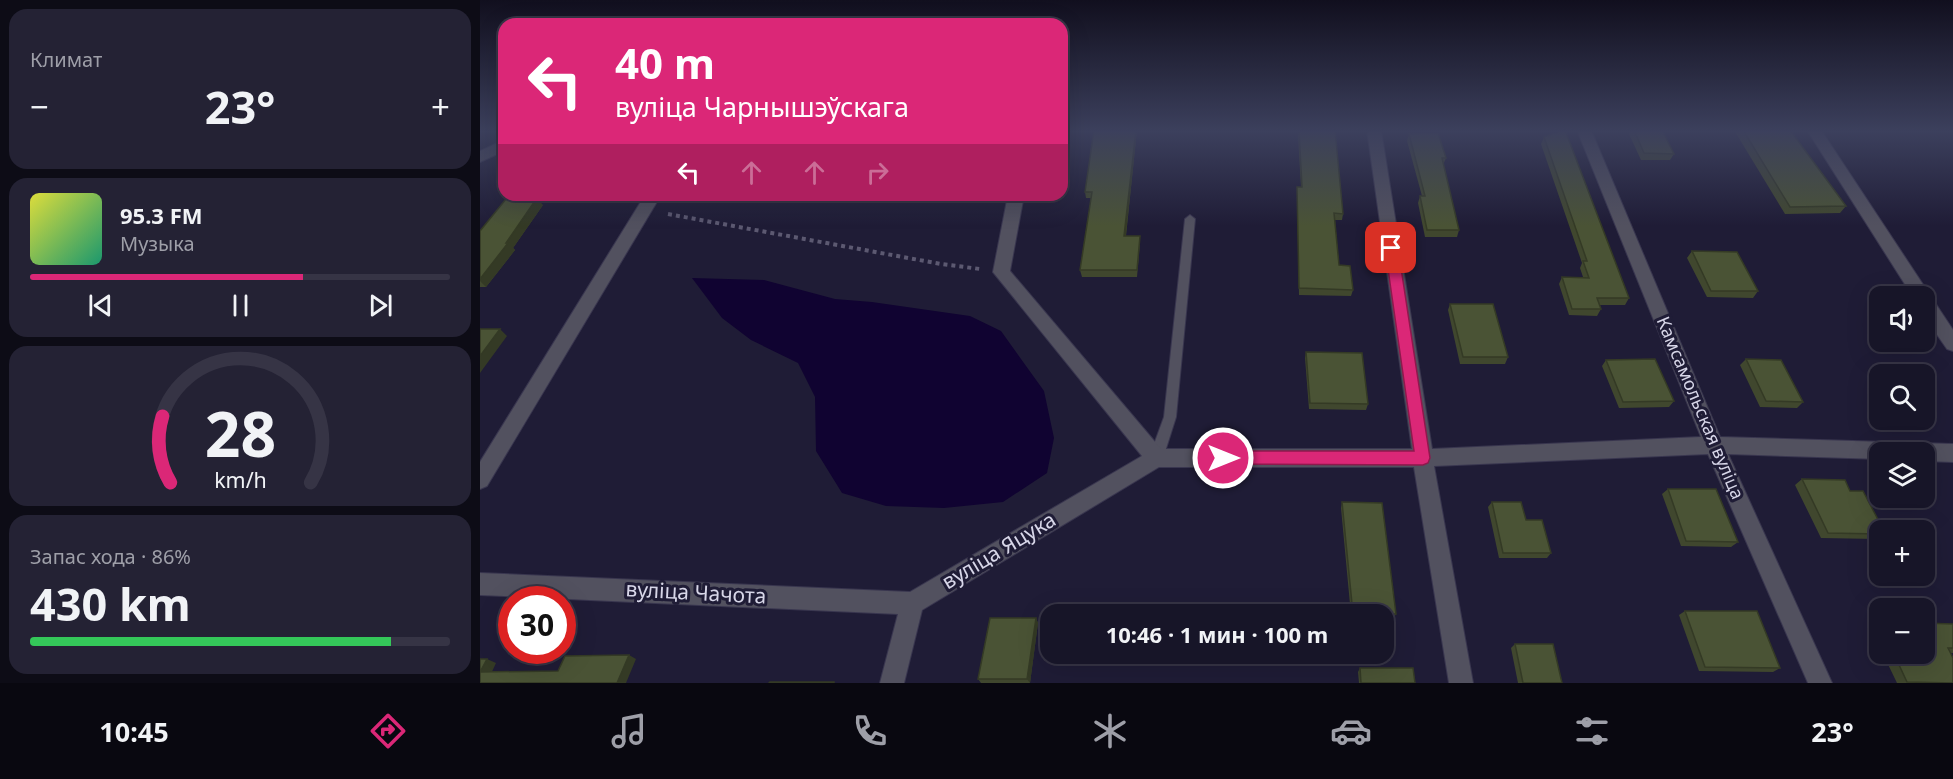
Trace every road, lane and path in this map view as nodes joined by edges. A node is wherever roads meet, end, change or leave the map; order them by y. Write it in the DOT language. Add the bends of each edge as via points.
graph roads {
  1 [pos="1379,162"];
  2 [pos="1597,162"];
  3 [pos="1835,162"];
  4 [pos="1015,201"];
  5 [pos="649,202"];
  6 [pos="1190,219"];
  7 [pos="1001,272"];
  8 [pos="1915,286"];
  9 [pos="1935,317"];
  10 [pos="1953,344"];
  11 [pos="1714,445"];
  12 [pos="1953,453"];
  13 [pos="1156,458"];
  14 [pos="1423,458"];
  15 [pos="480,480"];
  16 [pos="480,584"];
  17 [pos="912,603"];
  18 [pos="892,683"];
  19 [pos="1461,683"];
  20 [pos="1820,683"];
  1 -- 14 [label="street"];
  2 -- 11 [label="street, Камсамольская вуліца"];
  3 -- 8 [label="street"];
  4 -- 7 [label="street"];
  5 -- 7 [label="path" via="941,264"];
  5 -- 15 [label="street"];
  6 -- 13 [label="lane" via="1170,417"];
  7 -- 13 [label="street"];
  9 -- 10 [label="street"];
  11 -- 12 [label="street"];
  11 -- 14 [label="street"];
  11 -- 20 [label="street, Камсамольская вуліца"];
  13 -- 14 [label="street"];
  13 -- 17 [label="street, вуліца Яцука"];
  14 -- 19 [label="street"];
  16 -- 17 [label="street, вуліца Чачота"];
  17 -- 18 [label="street"];
}
